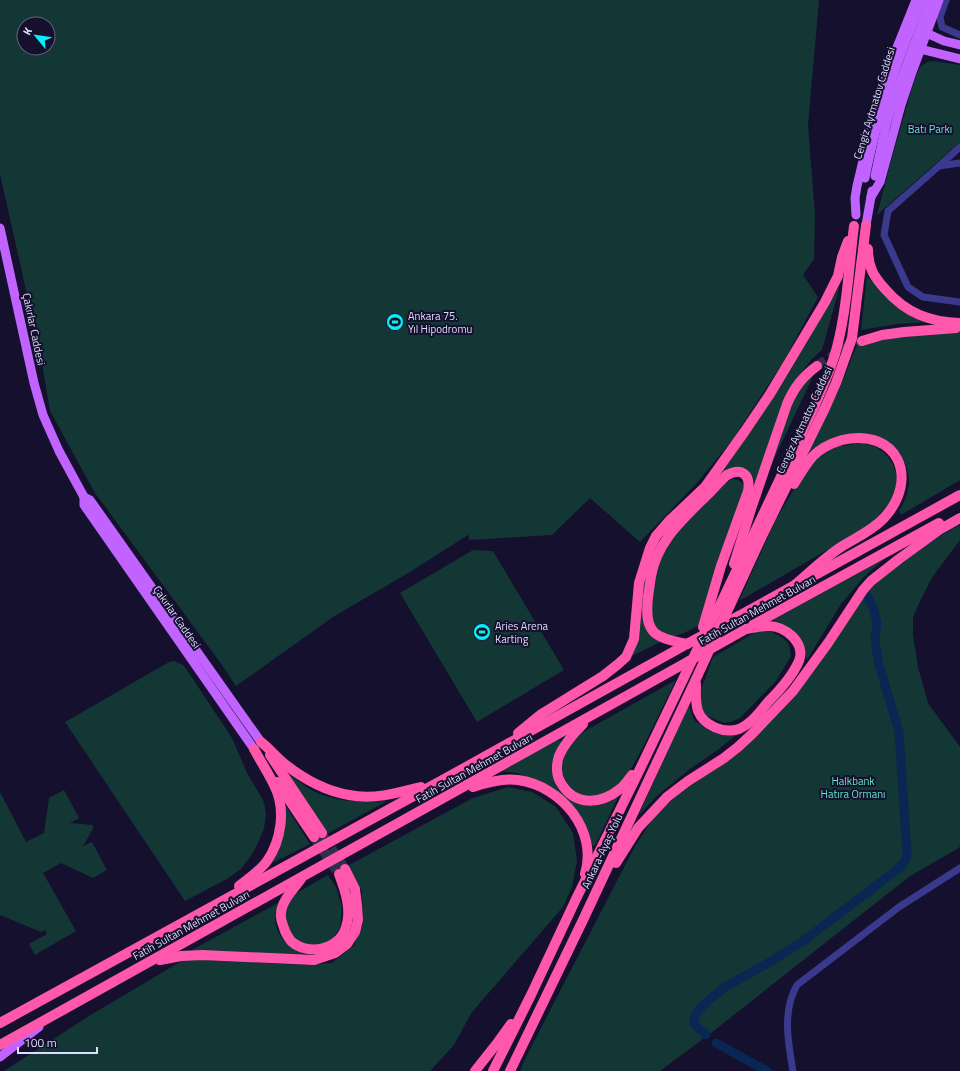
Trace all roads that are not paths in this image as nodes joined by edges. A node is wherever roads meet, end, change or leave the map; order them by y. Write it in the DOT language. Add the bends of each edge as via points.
graph roads {
  1 [pos="931,0"];
  2 [pos="939,0"];
  3 [pos="946,0"];
  4 [pos="917,1"];
  5 [pos="935,11"];
  6 [pos="905,26"];
  7 [pos="927,32"];
  8 [pos="960,35"];
  9 [pos="899,40"];
  10 [pos="960,45"];
  11 [pos="920,49"];
  12 [pos="960,59"];
  13 [pos="888,68"];
  14 [pos="910,75"];
  15 [pos="960,147"];
  16 [pos="960,163"];
  17 [pos="939,166"];
  18 [pos="871,197"];
  19 [pos="856,215"];
  20 [pos="866,225"];
  21 [pos="854,226"];
  22 [pos="0,228"];
  23 [pos="960,302"];
  24 [pos="960,323"];
  25 [pos="960,328"];
  26 [pos="862,341"];
  27 [pos="817,366"];
  28 [pos="960,495"];
  29 [pos="84,497"];
  30 [pos="960,512"];
  31 [pos="960,518"];
  32 [pos="960,522"];
  33 [pos="762,536"];
  34 [pos="922,543"];
  35 [pos="791,588"];
  36 [pos="723,599"];
  37 [pos="746,629"];
  38 [pos="714,639"];
  39 [pos="687,644"];
  40 [pos="698,648"];
  41 [pos="696,679"];
  42 [pos="234,703"];
  43 [pos="226,709"];
  44 [pos="592,715"];
  45 [pos="258,745"];
  46 [pos="489,754"];
  47 [pos="438,782"];
  48 [pos="452,794"];
  49 [pos="318,835"];
  50 [pos="960,868"];
  51 [pos="303,876"];
  52 [pos="576,899"];
  53 [pos="220,902"];
  54 [pos="583,920"];
  55 [pos="150,962"];
  56 [pos="531,995"];
  57 [pos="56,1014"];
  58 [pos="0,1023"];
  59 [pos="0,1045"];
  60 [pos="520,1052"];
  61 [pos="0,1057"];
  62 [pos="475,1071"];
  63 [pos="493,1071"];
  64 [pos="510,1071"];
  65 [pos="518,1071"];
  66 [pos="793,1071"];
  1 -- 18 [label="main road, Cengiz Aytmatov Caddesi, bridge" via="886,125"];
  2 -- 5 [label="main road, Cengiz Aytmatov Caddesi"];
  3 -- 8 [label="street" via="940,17 942,27"];
  4 -- 5 [label="main road" via="917,12 921,15 929,15"];
  4 -- 6 [label="main road, Cengiz Aytmatov Caddesi"];
  4 -- 19 [label="main road, Cengiz Aytmatov Caddesi, bridge" via="876,130"];
  5 -- 7 [label="main road, Cengiz Aytmatov Caddesi"];
  6 -- 7 [label="main road"];
  6 -- 9 [label="main road, Cengiz Aytmatov Caddesi"];
  7 -- 10 [label="main road" via="944,41"];
  7 -- 11 [label="main road, Cengiz Aytmatov Caddesi"];
  9 -- 11 [label="main road"];
  9 -- 13 [label="main road, Cengiz Aytmatov Caddesi"];
  11 -- 12 [label="main road"];
  11 -- 14 [label="main road, Cengiz Aytmatov Caddesi"];
  13 -- 14 [label="main road" via="897,60 904,60 911,68"];
  13 -- 19 [label="main road, Cengiz Aytmatov Caddesi" via="878,97 857,186"];
  14 -- 18 [label="main road, Cengiz Aytmatov Caddesi" via="880,182"];
  15 -- 17 [label="street"];
  16 -- 17 [label="street"];
  17 -- 23 [label="street" via="888,212 884,235 908,287 923,298"];
  18 -- 20 [label="main road, Cengiz Aytmatov Caddesi"];
  19 -- 21 [label="main road, Cengiz Aytmatov Caddesi"];
  20 -- 24 [label="highway" via="870,268 892,297 903,306 932,320"];
  20 -- 33 [label="highway, Cengiz Aytmatov Caddesi" via="855,322 849,350 825,408"];
  21 -- 36 [label="highway, Cengiz Aytmatov Caddesi" via="842,324 829,372"];
  21 -- 46 [label="highway" via="832,289 773,389 705,488 656,536 639,583 634,639 626,656 603,676 540,716"];
  22 -- 29 [label="main road, Çakırlar Caddesi" via="43,415"];
  25 -- 26 [label="highway" via="904,332"];
  27 -- 36 [label="highway" via="806,374 787,404"];
  28 -- 35 [label="highway, Fatih Sultan Mehmet Bulvarı"];
  29 -- 42 [label="main road, Çakırlar Caddesi" via="90,500"];
  29 -- 43 [label="main road, Çakırlar Caddesi" via="84,505"];
  30 -- 37 [label="highway, Fatih Sultan Mehmet Bulvarı"];
  31 -- 34 [label="highway"];
  32 -- 34 [label="highway"];
  33 -- 35 [label="highway" via="806,465 820,450 832,443 857,438 870,439 888,448 898,461 902,475 901,488 884,518 840,548"];
  33 -- 38 [label="highway, Cengiz Aytmatov Caddesi"];
  34 -- 54 [label="highway" via="863,590 793,691 752,734 724,758 667,797 638,828"];
  35 -- 39 [label="highway, Fatih Sultan Mehmet Bulvarı, bridge"];
  36 -- 40 [label="highway, Cengiz Aytmatov Caddesi"];
  37 -- 41 [label="highway" via="768,625 781,628 796,640 800,650 800,659 794,672 754,718 739,729 716,728 702,718 698,711"];
  37 -- 44 [label="highway, Fatih Sultan Mehmet Bulvarı, bridge"];
  38 -- 41 [label="highway, Ankara-Ayaş Yolu"];
  39 -- 40 [label="highway" via="658,635 648,624 647,609 654,565 666,539 682,520 727,475 743,473 750,484"];
  39 -- 46 [label="highway, Fatih Sultan Mehmet Bulvarı"];
  40 -- 44 [label="highway" via="627,782 613,794 590,801 575,798 564,788 557,773 557,764 564,747"];
  40 -- 52 [label="highway, Ankara-Ayaş Yolu"];
  41 -- 54 [label="highway, Ankara-Ayaş Yolu"];
  42 -- 43 [label="main road"];
  42 -- 45 [label="main road, Çakırlar Caddesi"];
  43 -- 45 [label="main road, Çakırlar Caddesi"];
  44 -- 48 [label="highway, Fatih Sultan Mehmet Bulvarı"];
  45 -- 47 [label="highway" via="300,775 322,787 349,795 386,795"];
  45 -- 49 [label="highway"];
  45 -- 53 [label="highway" via="279,801 281,813 278,838 267,861 259,870"];
  46 -- 47 [label="highway, Fatih Sultan Mehmet Bulvarı"];
  47 -- 53 [label="highway, Fatih Sultan Mehmet Bulvarı"];
  48 -- 51 [label="highway, Fatih Sultan Mehmet Bulvarı"];
  48 -- 52 [label="highway" via="486,783 519,780 547,790 559,798 570,808 583,831 587,846 585,872"];
  50 -- 66 [label="street" via="899,907 797,985 787,1015"];
  51 -- 55 [label="highway, Fatih Sultan Mehmet Bulvarı"];
  51 -- 55 [label="highway" via="284,903 282,922 291,941 313,950 334,943 342,936 346,927 348,916 342,872 355,889 358,920 355,932 347,944 335,953 314,960 202,955"];
  52 -- 56 [label="highway, Ankara-Ayaş Yolu"];
  53 -- 58 [label="highway, Fatih Sultan Mehmet Bulvarı"];
  54 -- 60 [label="highway, Ankara-Ayaş Yolu"];
  55 -- 57 [label="highway, Fatih Sultan Mehmet Bulvarı"];
  56 -- 62 [label="highway"];
  56 -- 63 [label="highway, Ankara-Ayaş Yolu"];
  57 -- 59 [label="highway, Fatih Sultan Mehmet Bulvarı"];
  57 -- 61 [label="main road"];
  60 -- 64 [label="highway, Ankara-Ayaş Yolu"];
  60 -- 65 [label="highway"];
}
